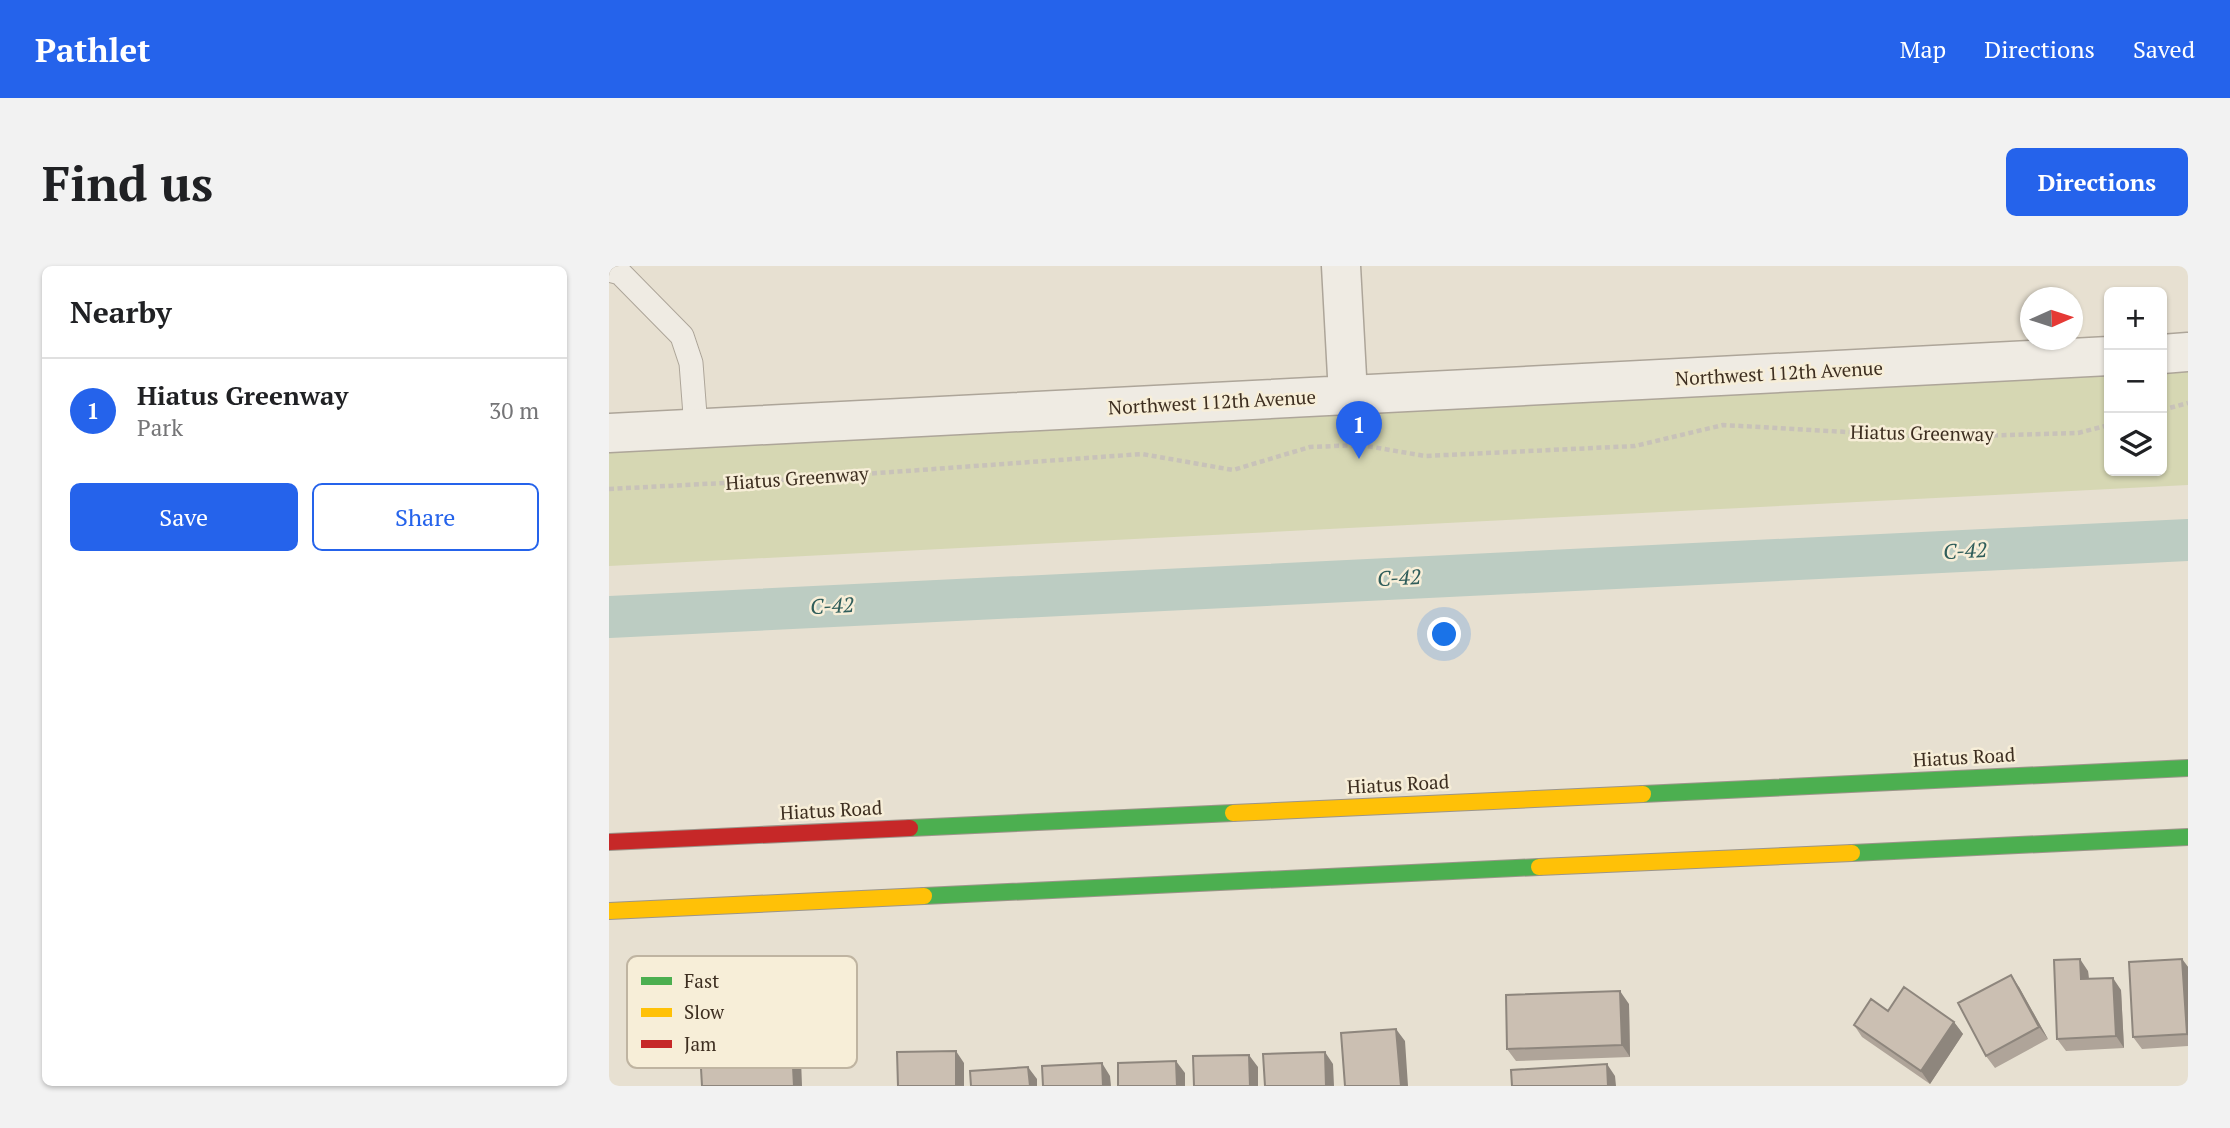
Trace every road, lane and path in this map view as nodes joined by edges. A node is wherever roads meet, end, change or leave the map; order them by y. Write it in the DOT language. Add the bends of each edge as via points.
graph roads {
  1 [pos="1341,266"];
  2 [pos="609,270"];
  3 [pos="2188,352"];
  4 [pos="2167,354"];
  5 [pos="2104,356"];
  6 [pos="1348,395"];
  7 [pos="2188,403"];
  8 [pos="2167,409"];
  9 [pos="2104,426"];
  10 [pos="697,428"];
  11 [pos="609,433"];
  12 [pos="609,489"];
  13 [pos="2188,768"];
  14 [pos="2188,837"];
  15 [pos="609,842"];
  16 [pos="609,911"];
  1 -- 6 [label="street"];
  2 -- 10 [label="lane" via="620,274 682,336 691,363"];
  3 -- 4 [label="street"];
  5 -- 6 [label="street, Northwest 112th Avenue"];
  6 -- 10 [label="street, Northwest 112th Avenue"];
  7 -- 8 [label="path"];
  9 -- 12 [label="path, Hiatus Greenway" via="2078,433 1936,437 1723,425 1635,446 1425,456 1361,445 1310,447 1233,470 1142,454"];
  10 -- 11 [label="street, Northwest 112th Avenue"];
  13 -- 15 [label="main road, Hiatus Road"];
  14 -- 16 [label="main road"];
}
